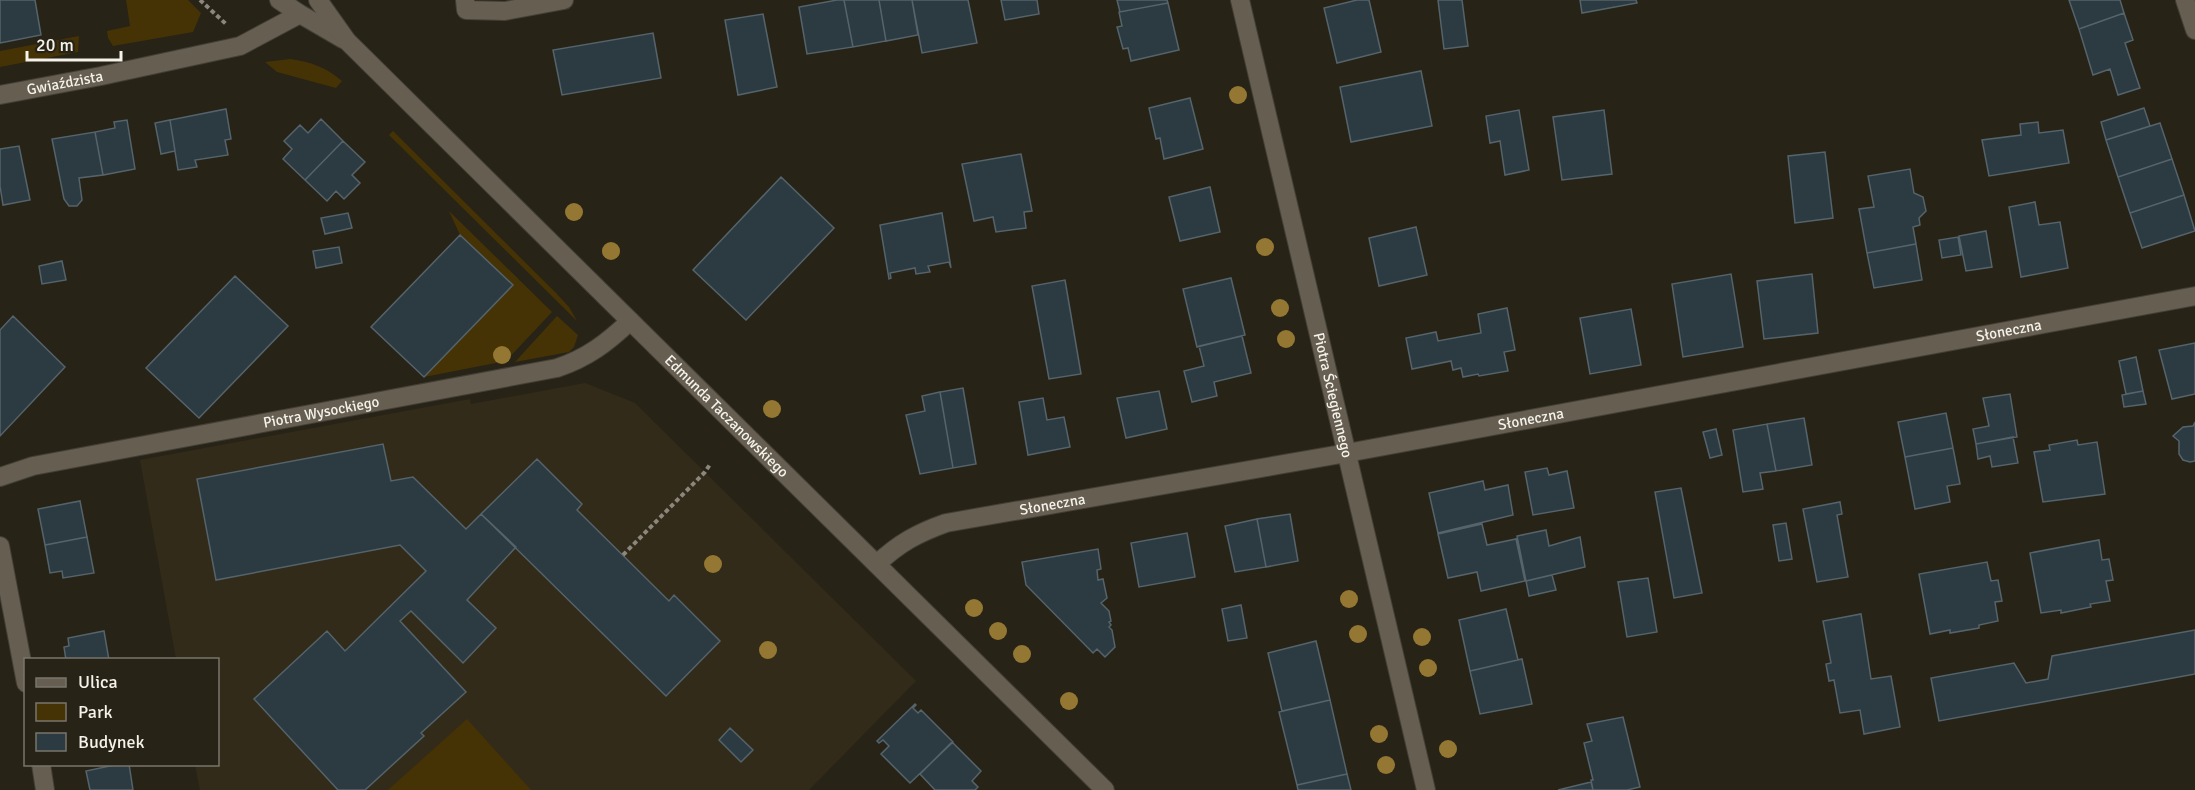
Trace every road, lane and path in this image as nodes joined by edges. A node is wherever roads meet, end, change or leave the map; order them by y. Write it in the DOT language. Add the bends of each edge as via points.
graph roads {
  1 [pos="200,0"];
  2 [pos="279,0"];
  3 [pos="318,0"];
  4 [pos="564,0"];
  5 [pos="1240,0"];
  6 [pos="2185,0"];
  7 [pos="466,5"];
  8 [pos="300,14"];
  9 [pos="231,29"];
  10 [pos="2195,30"];
  11 [pos="347,41"];
  12 [pos="0,94"];
  13 [pos="2195,296"];
  14 [pos="630,321"];
  15 [pos="1347,453"];
  16 [pos="711,463"];
  17 [pos="0,477"];
  18 [pos="0,546"];
  19 [pos="623,555"];
  20 [pos="877,564"];
  21 [pos="24,672"];
  22 [pos="41,766"];
  23 [pos="45,790"];
  24 [pos="1105,790"];
  25 [pos="1426,790"];
  1 -- 9 [label="path"];
  2 -- 8 [label="street, Edmunda Taczanowskiego"];
  3 -- 11 [label="street, Edmunda Taczanowskiego"];
  4 -- 7 [label="street" via="505,11"];
  5 -- 15 [label="street, Piotra Ściegiennego"];
  6 -- 10 [label="street"];
  8 -- 11 [label="street, Edmunda Taczanowskiego"];
  8 -- 12 [label="street, Gwiaździsta" via="240,46"];
  11 -- 14 [label="street, Edmunda Taczanowskiego"];
  13 -- 15 [label="street, Słoneczna"];
  14 -- 17 [label="street, Piotra Wysockiego" via="598,350 557,368 33,466"];
  14 -- 20 [label="street, Edmunda Taczanowskiego"];
  15 -- 20 [label="street, Słoneczna" via="946,523 920,532"];
  15 -- 25 [label="street, Piotra Ściegiennego"];
  16 -- 19 [label="path"];
  18 -- 21 [label="street"];
  20 -- 24 [label="street, Edmunda Taczanowskiego"];
  22 -- 23 [label="street"];
}
